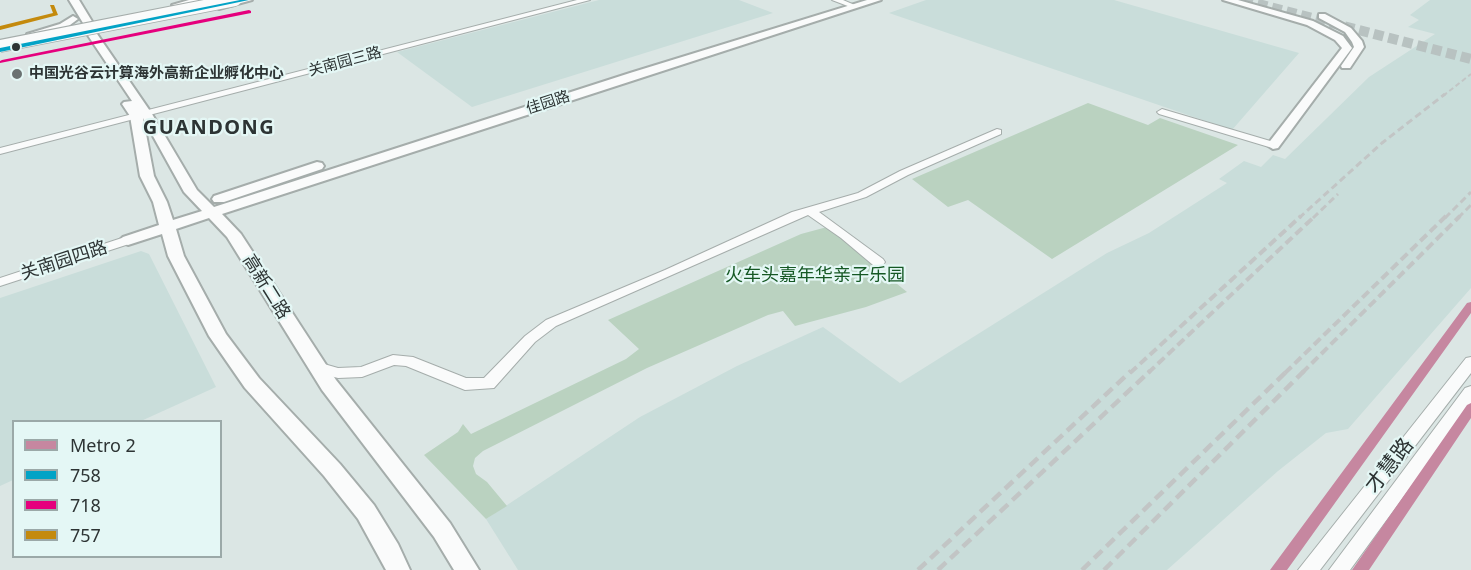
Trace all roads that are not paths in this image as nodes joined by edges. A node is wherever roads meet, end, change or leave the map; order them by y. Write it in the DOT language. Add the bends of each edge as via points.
graph roads {
  1 [pos="62,0"];
  2 [pos="74,0"];
  3 [pos="204,0"];
  4 [pos="214,0"];
  5 [pos="235,0"];
  6 [pos="247,0"];
  7 [pos="586,0"];
  8 [pos="876,0"];
  9 [pos="1228,0"];
  10 [pos="841,3"];
  11 [pos="1294,8"];
  12 [pos="1307,10"];
  13 [pos="1269,11"];
  14 [pos="82,26"];
  15 [pos="0,45"];
  16 [pos="1162,112"];
  17 [pos="141,115"];
  18 [pos="997,132"];
  19 [pos="1274,145"];
  20 [pos="0,151"];
  21 [pos="256,191"];
  22 [pos="207,209"];
  23 [pos="810,211"];
  24 [pos="166,223"];
  25 [pos="127,237"];
  26 [pos="878,262"];
  27 [pos="0,276"];
  28 [pos="0,282"];
  29 [pos="1471,362"];
  30 [pos="317,367"];
  31 [pos="1471,392"];
  32 [pos="398,570"];
  33 [pos="467,570"];
  34 [pos="1308,570"];
  35 [pos="1339,570"];
  1 -- 14 [label="main road, 高新二路"];
  2 -- 14 [label="main road, 高新二路"];
  3 -- 14 [label="main road"];
  4 -- 15 [label="highway, bridge"];
  5 -- 15 [label="highway, bridge"];
  6 -- 14 [label="main road"];
  7 -- 17 [label="street, 关南园三路"];
  8 -- 10 [label="main road"];
  9 -- 13 [label="main road"];
  10 -- 21 [label="main road, 佳园路"];
  10 -- 21 [label="main road, 佳园路"];
  11 -- 13 [label="main road" via="1295,12 1290,13"];
  12 -- 19 [label="main road" via="1348,30 1359,47 1291,142"];
  13 -- 19 [label="main road" via="1323,28 1347,48"];
  14 -- 15 [label="main road"];
  14 -- 15 [label="main road" via="63,26"];
  14 -- 17 [label="main road, 高新二路"];
  16 -- 19 [label="street"];
  17 -- 20 [label="street, 关南园三路"];
  17 -- 22 [label="main road, 高新二路" via="190,192"];
  17 -- 24 [label="main road, 高新二路" via="147,176"];
  18 -- 23 [label="street" via="862,195"];
  21 -- 22 [label="main road"];
  22 -- 24 [label="main road"];
  22 -- 30 [label="main road, 高新二路" via="233,234"];
  23 -- 26 [label="street"];
  23 -- 30 [label="street" via="562,316 530,339 488,384 465,384 408,361 393,360 362,372 338,373"];
  24 -- 25 [label="main road"];
  24 -- 32 [label="main road, 高新二路" via="176,256 234,361 366,512"];
  25 -- 27 [label="street"];
  25 -- 28 [label="street, 关南园四路"];
  29 -- 34 [label="street, 才慧路"];
  30 -- 33 [label="main road, 高新二路" via="442,530"];
  31 -- 35 [label="street, 才慧路"];
}
